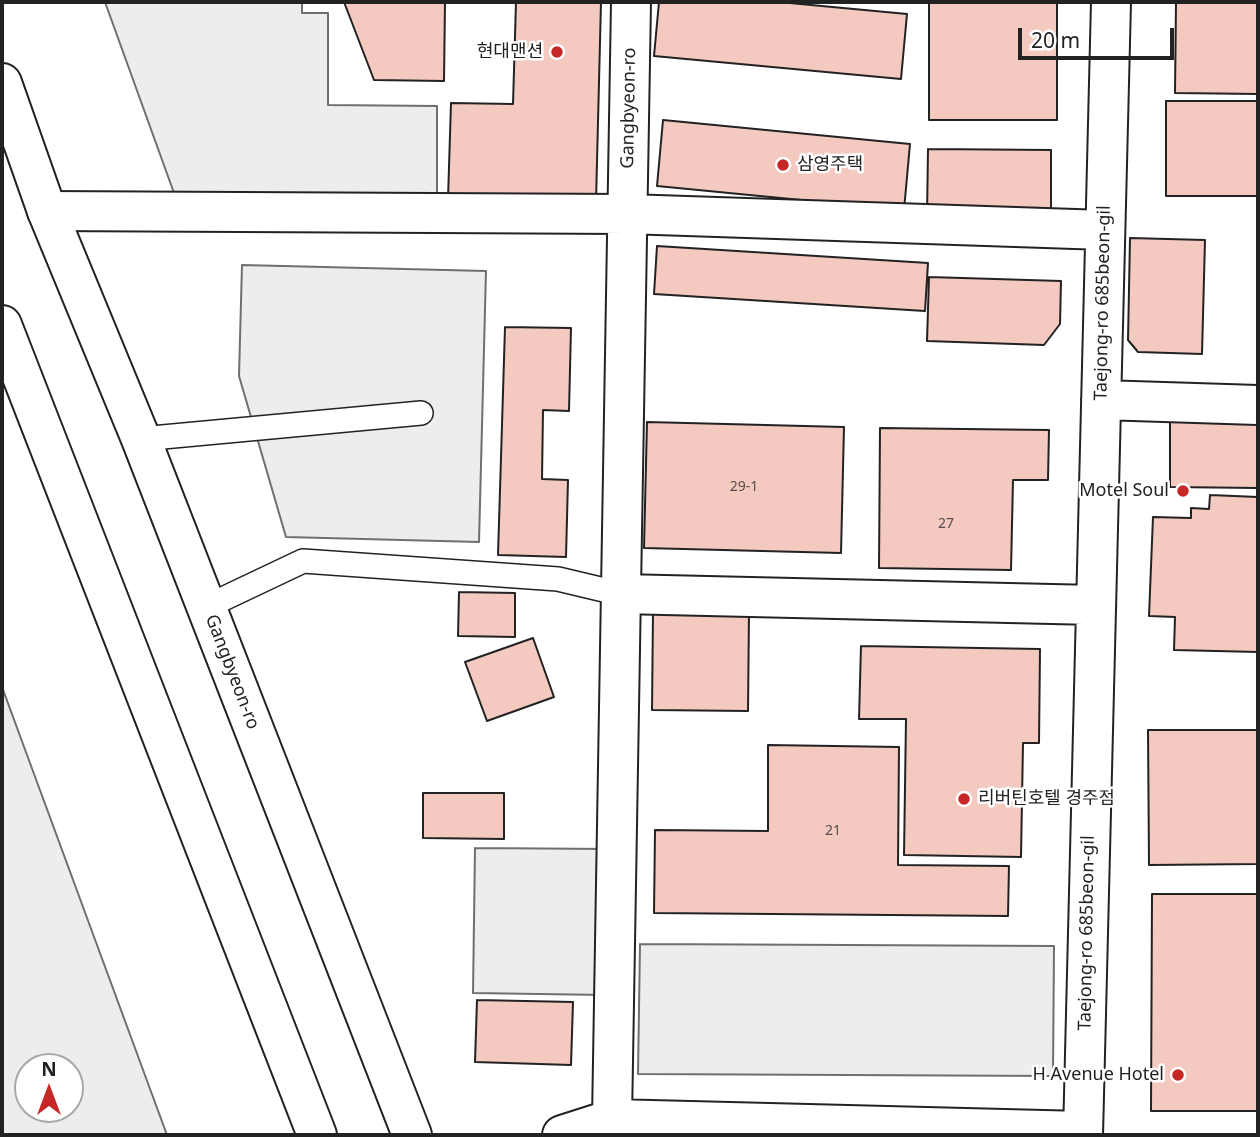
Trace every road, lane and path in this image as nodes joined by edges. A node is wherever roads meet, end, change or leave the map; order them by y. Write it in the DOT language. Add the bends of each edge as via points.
graph roads {
  1 [pos="631,2"];
  2 [pos="1111,2"];
  3 [pos="2,83"];
  4 [pos="47,211"];
  5 [pos="627,214"];
  6 [pos="1105,230"];
  7 [pos="2,326"];
  8 [pos="1101,400"];
  9 [pos="1258,405"];
  10 [pos="421,414"];
  11 [pos="141,439"];
  12 [pos="621,594"];
  13 [pos="1095,605"];
  14 [pos="206,607"];
  15 [pos="612,1119"];
  16 [pos="1083,1133"];
  17 [pos="317,1135"];
  18 [pos="412,1135"];
  19 [pos="562,1135"];
  1 -- 5 [label="street, Gangbyeon-ro"];
  2 -- 6 [label="street, Taejong-ro 685beon-gil"];
  3 -- 4 [label="street, Gangbyeon-ro"];
  4 -- 5 [label="street"];
  4 -- 11 [label="street, Gangbyeon-ro"];
  5 -- 6 [label="street"];
  5 -- 12 [label="street, Gangbyeon-ro"];
  6 -- 8 [label="street, Taejong-ro 685beon-gil"];
  7 -- 17 [label="street"];
  8 -- 9 [label="street"];
  8 -- 13 [label="street, Taejong-ro 685beon-gil"];
  10 -- 11 [label="lane"];
  11 -- 14 [label="street, Gangbyeon-ro"];
  12 -- 13 [label="street"];
  12 -- 14 [label="lane" via="558,579 303,561"];
  12 -- 15 [label="street, Gangbyeon-ro"];
  13 -- 16 [label="street, Taejong-ro 685beon-gil"];
  14 -- 18 [label="street, Gangbyeon-ro"];
  15 -- 16 [label="street"];
  15 -- 19 [label="street"];
}
